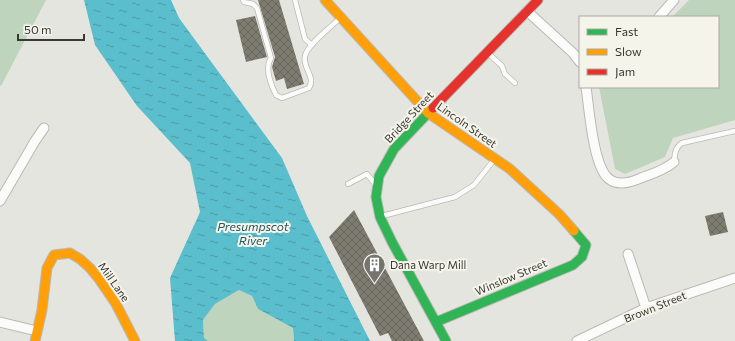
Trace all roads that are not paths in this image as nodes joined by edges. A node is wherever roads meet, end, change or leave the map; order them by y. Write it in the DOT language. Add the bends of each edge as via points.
graph roads {
  1 [pos="243,0"];
  2 [pos="295,0"];
  3 [pos="325,0"];
  4 [pos="538,0"];
  5 [pos="674,0"];
  6 [pos="527,11"];
  7 [pos="660,16"];
  8 [pos="340,18"];
  9 [pos="312,45"];
  10 [pos="488,52"];
  11 [pos="579,61"];
  12 [pos="515,83"];
  13 [pos="586,88"];
  14 [pos="428,113"];
  15 [pos="44,128"];
  16 [pos="735,131"];
  17 [pos="495,159"];
  18 [pos="674,162"];
  19 [pos="348,184"];
  20 [pos="377,187"];
  21 [pos="0,201"];
  22 [pos="380,217"];
  23 [pos="586,245"];
  24 [pos="628,254"];
  25 [pos="735,278"];
  26 [pos="646,308"];
  27 [pos="0,322"];
  28 [pos="436,322"];
  29 [pos="36,331"];
  30 [pos="35,341"];
  31 [pos="135,341"];
  32 [pos="446,341"];
  33 [pos="577,341"];
  1 -- 9 [label="lane" via="257,8 271,58 269,80 276,95 282,98 309,88 312,81 304,57"];
  2 -- 9 [label="lane" via="306,39"];
  3 -- 8 [label="street, Lincoln Street"];
  4 -- 6 [label="street, Bridge Street"];
  5 -- 7 [label="street"];
  6 -- 10 [label="street, Bridge Street"];
  6 -- 11 [label="street"];
  8 -- 9 [label="lane"];
  8 -- 14 [label="street, Lincoln Street"];
  10 -- 12 [label="lane"];
  10 -- 14 [label="street, Bridge Street"];
  13 -- 18 [label="street" via="597,156 609,179 616,182 632,182"];
  14 -- 17 [label="street, Lincoln Street"];
  14 -- 20 [label="street, Bridge Street" via="394,149 379,176"];
  15 -- 21 [label="street"];
  16 -- 18 [label="lane" via="682,143 675,151"];
  17 -- 22 [label="lane" via="474,185 455,197"];
  17 -- 23 [label="street, Lincoln Street" via="559,214"];
  19 -- 20 [label="lane" via="367,174"];
  20 -- 22 [label="street, Bridge Street"];
  22 -- 28 [label="street, Bridge Street"];
  23 -- 28 [label="street, Winslow Street" via="585,254 573,265"];
  24 -- 26 [label="street"];
  25 -- 26 [label="street, Brown Street"];
  26 -- 33 [label="street, Brown Street"];
  27 -- 29 [label="street"];
  28 -- 32 [label="street, Bridge Street"];
  29 -- 30 [label="street"];
  29 -- 31 [label="street, Mill Lane" via="42,310 47,268 54,255 70,253 85,262 96,275"];
}
